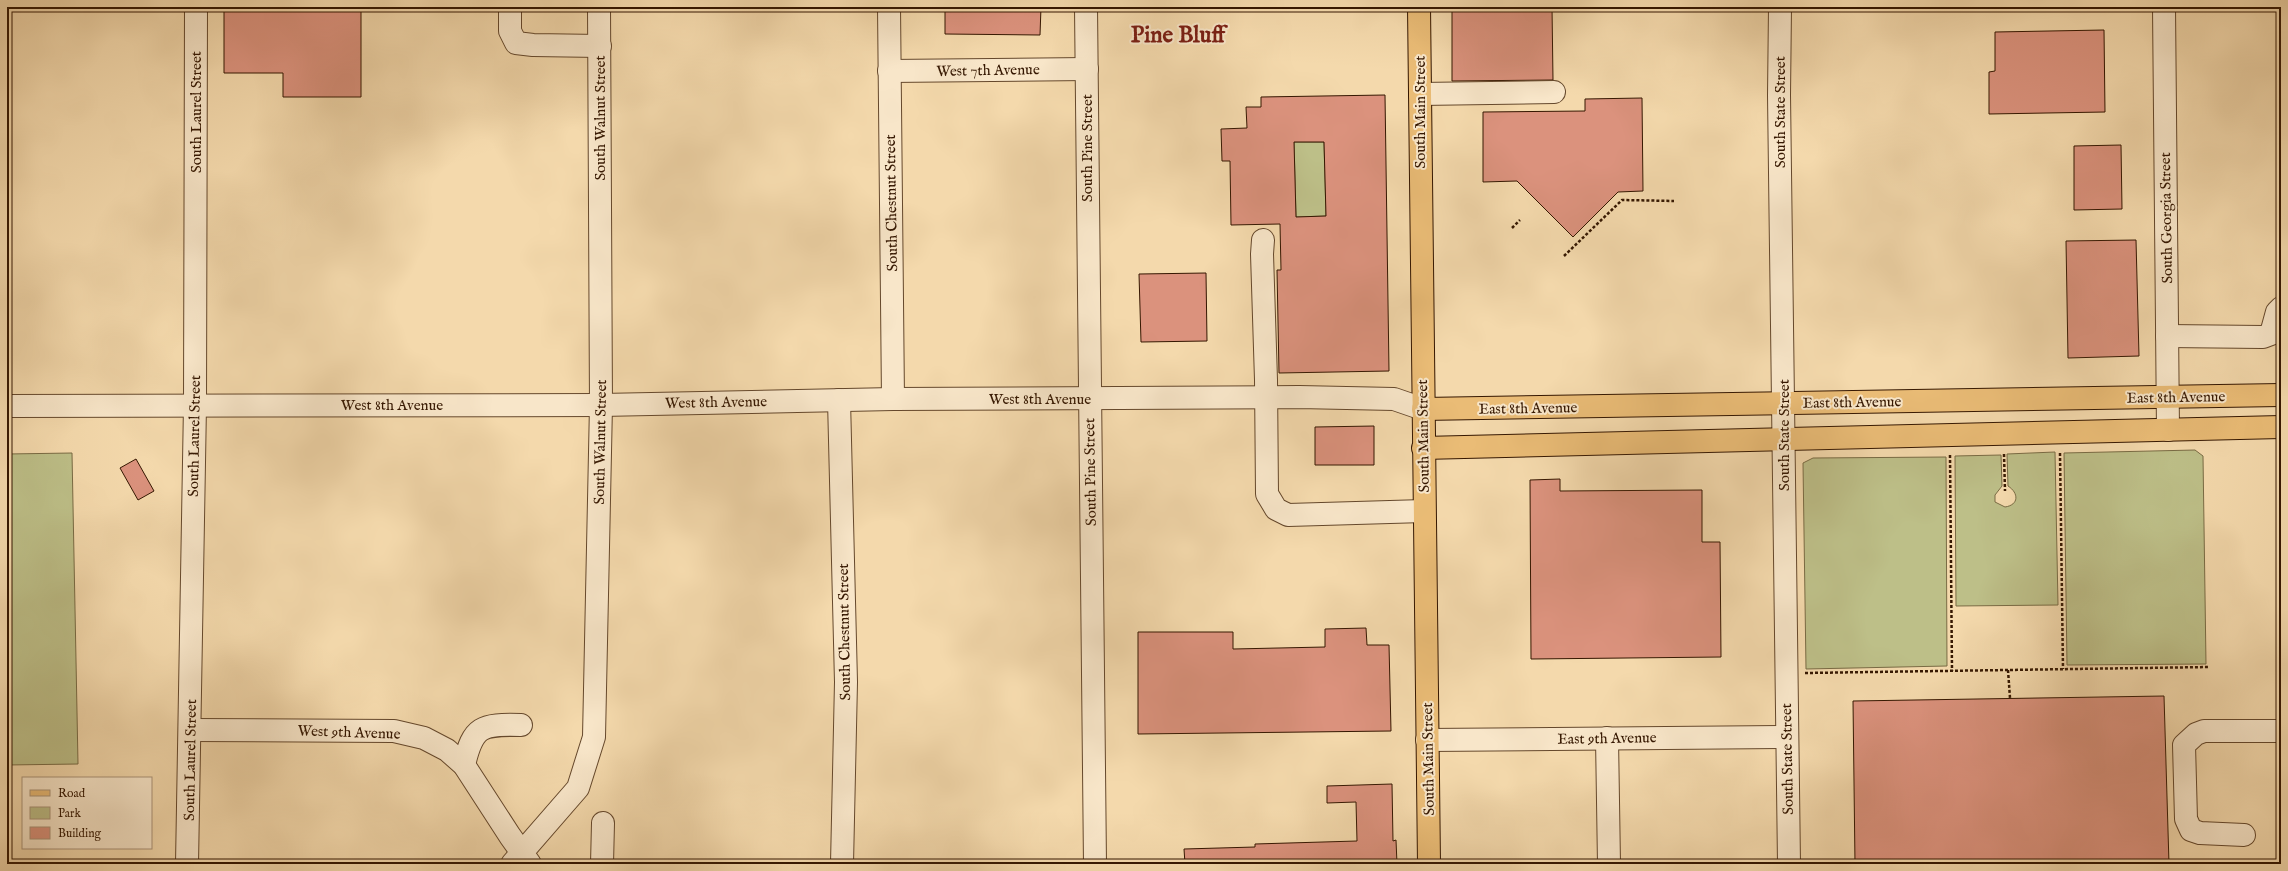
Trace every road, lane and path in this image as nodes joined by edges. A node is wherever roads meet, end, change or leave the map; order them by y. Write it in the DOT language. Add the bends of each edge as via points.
graph roads {
  1 [pos="196,7"];
  2 [pos="510,7"];
  3 [pos="599,7"];
  4 [pos="889,7"];
  5 [pos="1086,7"];
  6 [pos="1419,7"];
  7 [pos="1780,7"];
  8 [pos="2164,7"];
  9 [pos="600,46"];
  10 [pos="1087,69"];
  11 [pos="889,71"];
  12 [pos="1554,92"];
  13 [pos="1420,94"];
  14 [pos="1674,201"];
  15 [pos="1520,220"];
  16 [pos="1512,228"];
  17 [pos="1263,240"];
  18 [pos="1564,256"];
  19 [pos="2281,308"];
  20 [pos="2167,336"];
  21 [pos="2281,395"];
  22 [pos="2168,397"];
  23 [pos="1089,398"];
  24 [pos="1266,398"];
  25 [pos="893,399"];
  26 [pos="839,400"];
  27 [pos="1784,403"];
  28 [pos="195,405"];
  29 [pos="601,405"];
  30 [pos="7,406"];
  31 [pos="1423,409"];
  32 [pos="2281,427"];
  33 [pos="2168,430"];
  34 [pos="1784,438"];
  35 [pos="1423,448"];
  36 [pos="2060,448"];
  37 [pos="1950,450"];
  38 [pos="2004,450"];
  39 [pos="2005,491"];
  40 [pos="1424,511"];
  41 [pos="2209,667"];
  42 [pos="2063,669"];
  43 [pos="2008,670"];
  44 [pos="1952,671"];
  45 [pos="1801,673"];
  46 [pos="2010,698"];
  47 [pos="521,725"];
  48 [pos="190,730"];
  49 [pos="2281,731"];
  50 [pos="1787,737"];
  51 [pos="1607,738"];
  52 [pos="1428,740"];
  53 [pos="464,765"];
  54 [pos="603,823"];
  55 [pos="2244,835"];
  56 [pos="521,860"];
  57 [pos="187,864"];
  58 [pos="602,864"];
  59 [pos="842,864"];
  60 [pos="1095,864"];
  61 [pos="1429,864"];
  62 [pos="1609,864"];
  63 [pos="1789,864"];
  1 -- 28 [label="street, South Laurel Street"];
  2 -- 9 [label="street" via="510,31 516,43"];
  3 -- 9 [label="street, South Walnut Street"];
  4 -- 11 [label="street, South Chestnut Street"];
  5 -- 10 [label="street, South Pine Street"];
  6 -- 13 [label="main road, South Main Street"];
  7 -- 27 [label="street, South State Street"];
  8 -- 20 [label="street, South Georgia Street"];
  9 -- 29 [label="street, South Walnut Street"];
  10 -- 11 [label="street, West 7th Avenue"];
  10 -- 23 [label="street, South Pine Street"];
  11 -- 25 [label="street, South Chestnut Street"];
  12 -- 13 [label="street"];
  13 -- 31 [label="main road, South Main Street"];
  14 -- 18 [label="path" via="1622,200"];
  15 -- 16 [label="path"];
  17 -- 24 [label="street"];
  19 -- 20 [label="street" via="2277,312 2272,334 2264,337"];
  20 -- 22 [label="street, South Georgia Street"];
  21 -- 22 [label="main road, East 8th Avenue"];
  22 -- 27 [label="main road, East 8th Avenue"];
  22 -- 33 [label="street, South Georgia Street"];
  23 -- 24 [label="street, West 8th Avenue"];
  23 -- 25 [label="street, West 8th Avenue"];
  23 -- 60 [label="street, South Pine Street"];
  24 -- 31 [label="street, West 8th Avenue" via="1394,399"];
  24 -- 40 [label="street" via="1267,494 1276,509 1288,515"];
  25 -- 26 [label="street, West 8th Avenue"];
  26 -- 29 [label="street, West 8th Avenue"];
  26 -- 59 [label="street, South Chestnut Street" via="846,682"];
  27 -- 31 [label="main road, East 8th Avenue"];
  27 -- 34 [label="street, South State Street"];
  28 -- 29 [label="street, West 8th Avenue"];
  28 -- 30 [label="street, West 8th Avenue"];
  28 -- 48 [label="street, South Laurel Street"];
  29 -- 56 [label="street, South Walnut Street" via="594,737 578,788"];
  31 -- 35 [label="main road, South Main Street"];
  32 -- 33 [label="main road"];
  33 -- 34 [label="main road"];
  34 -- 35 [label="main road"];
  34 -- 50 [label="street, South State Street"];
  35 -- 40 [label="main road, South Main Street"];
  36 -- 42 [label="path"];
  37 -- 44 [label="path"];
  38 -- 39 [label="path"];
  40 -- 52 [label="main road, South Main Street"];
  41 -- 42 [label="path"];
  42 -- 43 [label="path"];
  43 -- 44 [label="path"];
  43 -- 46 [label="path"];
  44 -- 45 [label="path"];
  47 -- 53 [label="street" via="487,727 475,733 469,742"];
  48 -- 53 [label="street, West 9th Avenue" via="394,731 424,738 447,750"];
  48 -- 57 [label="street, South Laurel Street"];
  49 -- 55 [label="street" via="2204,732 2196,734 2184,745 2186,819 2190,830 2200,833"];
  50 -- 51 [label="street, East 9th Avenue"];
  50 -- 63 [label="street, South State Street"];
  51 -- 52 [label="street, East 9th Avenue"];
  51 -- 62 [label="street"];
  52 -- 61 [label="main road, South Main Street"];
  53 -- 56 [label="street, West 9th Avenue"];
  54 -- 58 [label="street"];
}
